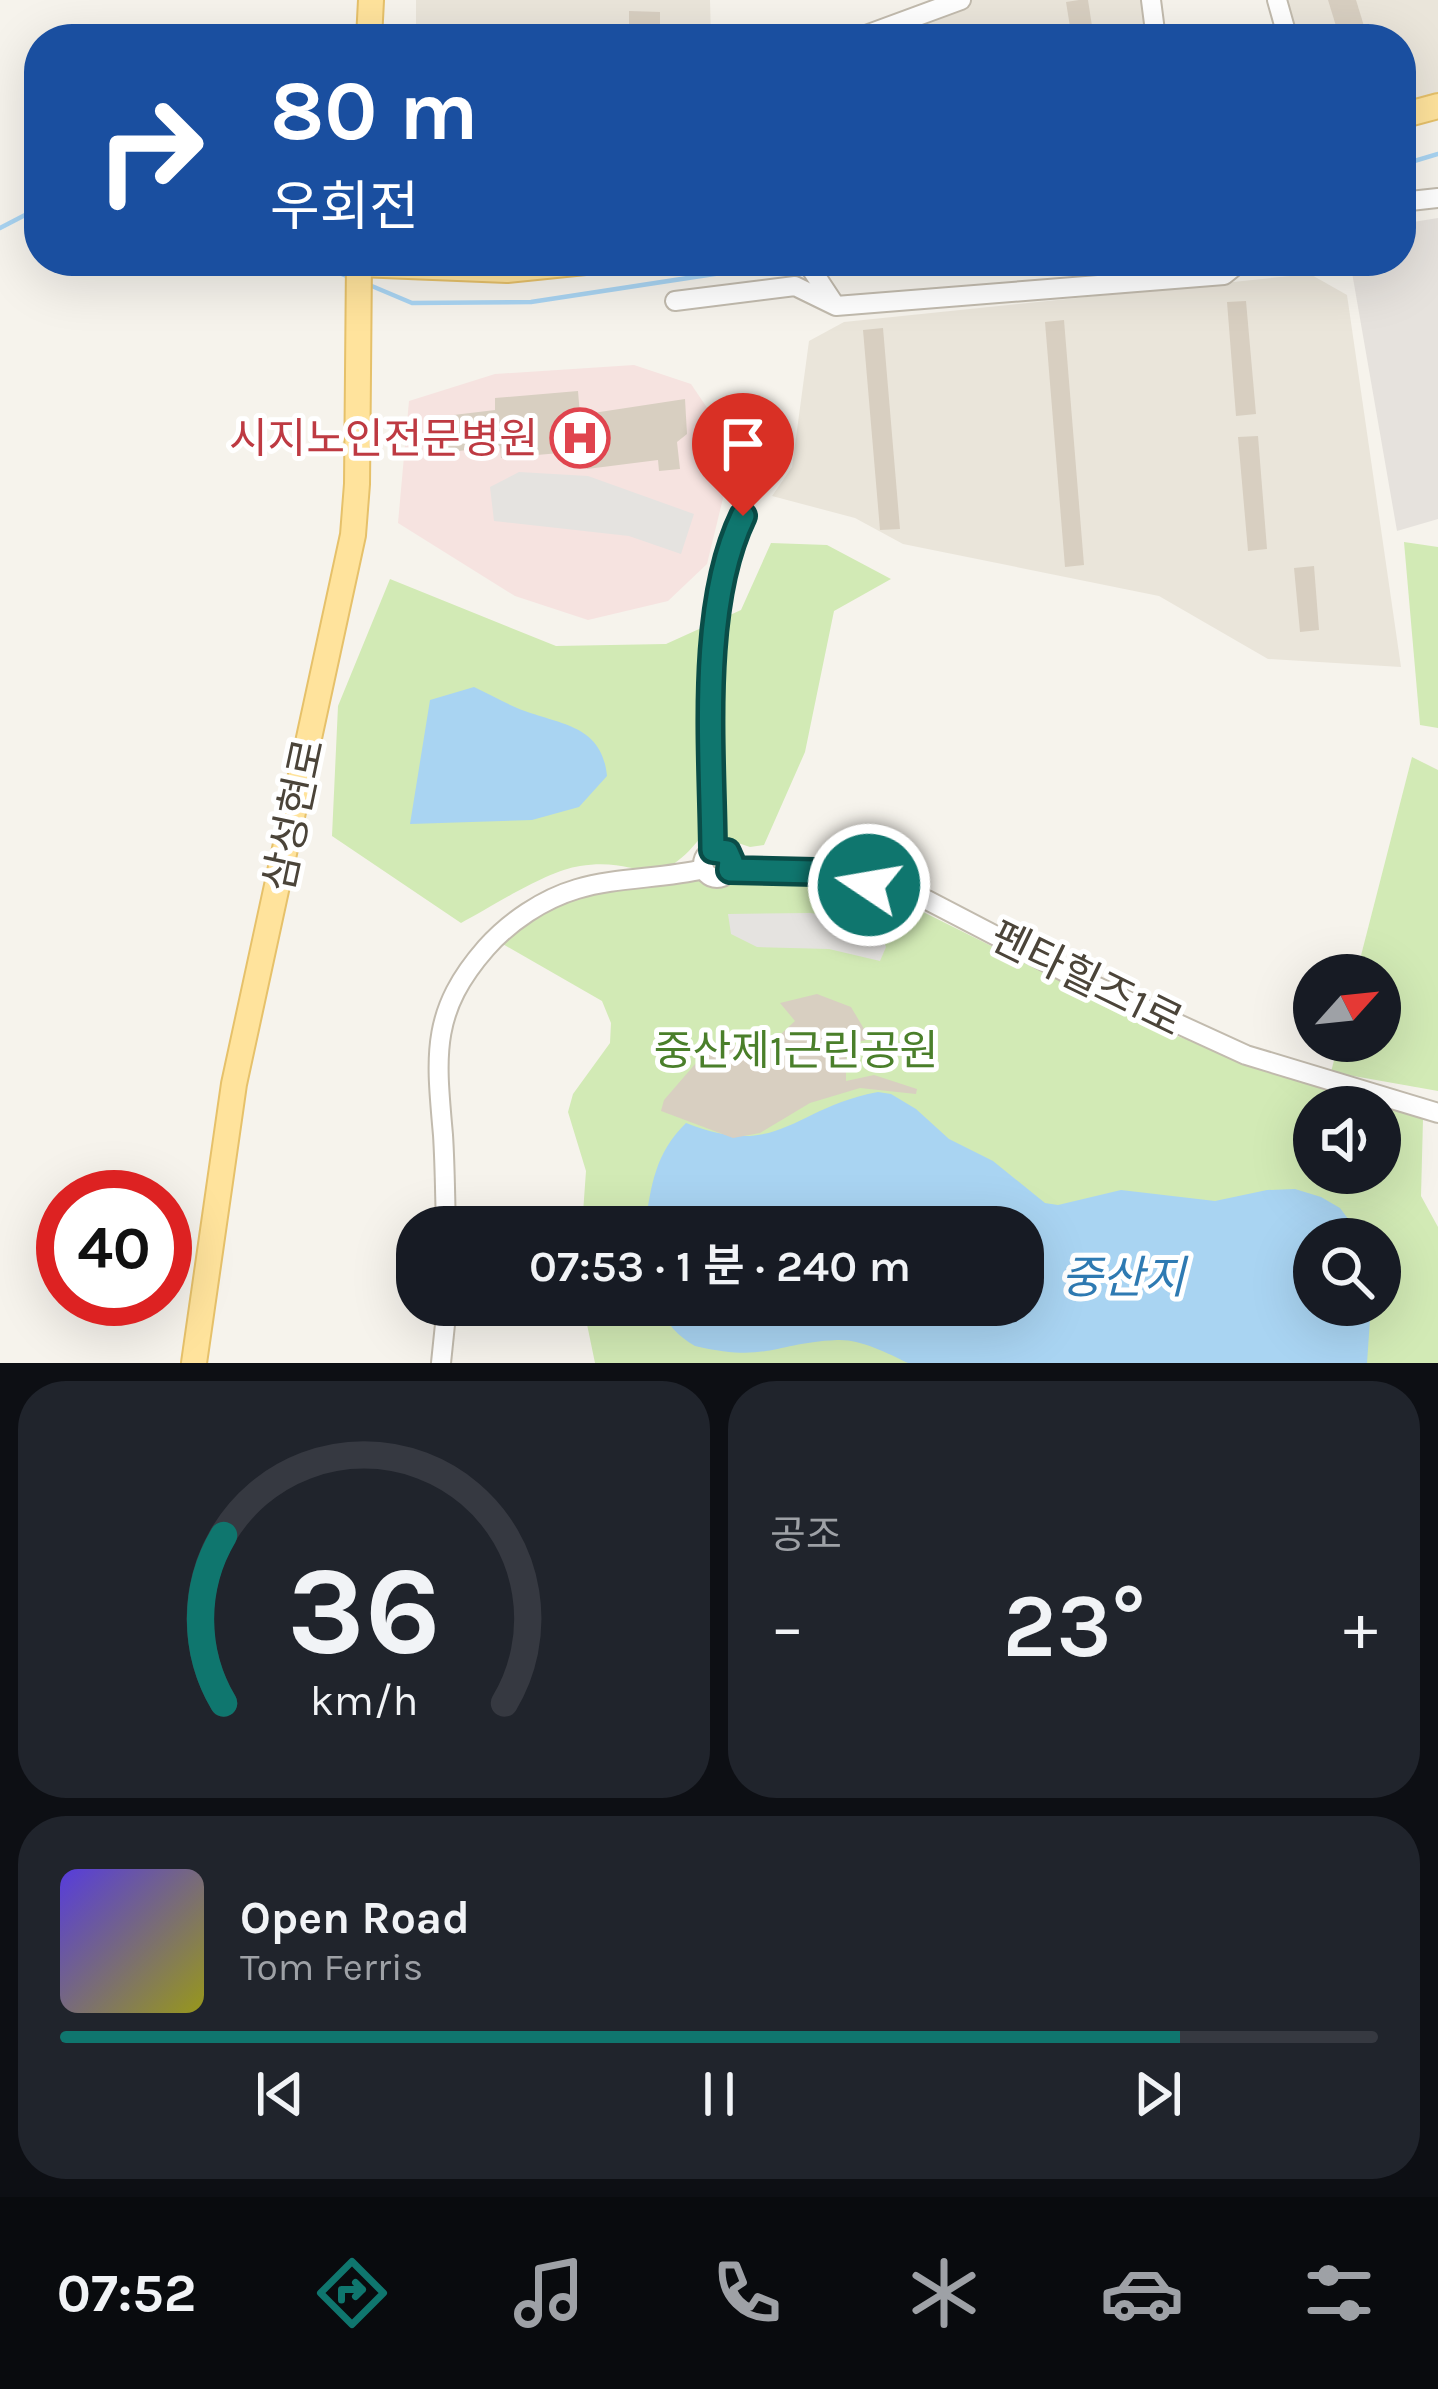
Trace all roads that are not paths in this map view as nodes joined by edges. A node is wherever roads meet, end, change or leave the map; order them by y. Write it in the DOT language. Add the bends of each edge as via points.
graph roads {
  1 [pos="961,0"];
  2 [pos="906,10"];
  3 [pos="359,276"];
  4 [pos="816,276"];
  5 [pos="1211,276"];
  6 [pos="675,301"];
  7 [pos="836,306"];
  8 [pos="743,516"];
  9 [pos="713,850"];
  10 [pos="704,869"];
  11 [pos="730,870"];
  12 [pos="1438,1113"];
  13 [pos="445,1206"];
  14 [pos="445,1326"];
  15 [pos="441,1358"];
  16 [pos="194,1363"];
  1 -- 2 [label="street"];
  3 -- 16 [label="main road, 삼성현로" via="353,535 234,1084"];
  4 -- 7 [label="street"];
  5 -- 7 [label="street"];
  6 -- 7 [label="street" via="795,286"];
  8 -- 9 [label="street" via="719,597"];
  9 -- 10 [label="street"];
  9 -- 11 [label="street" via="727,852"];
  10 -- 11 [label="street" via="718,878"];
  10 -- 13 [label="street" via="577,889 515,921 466,970 436,1057"];
  11 -- 12 [label="street, 펜타힐즈1로" via="815,872 927,900 1246,1054"];
  14 -- 15 [label="street"];
}
